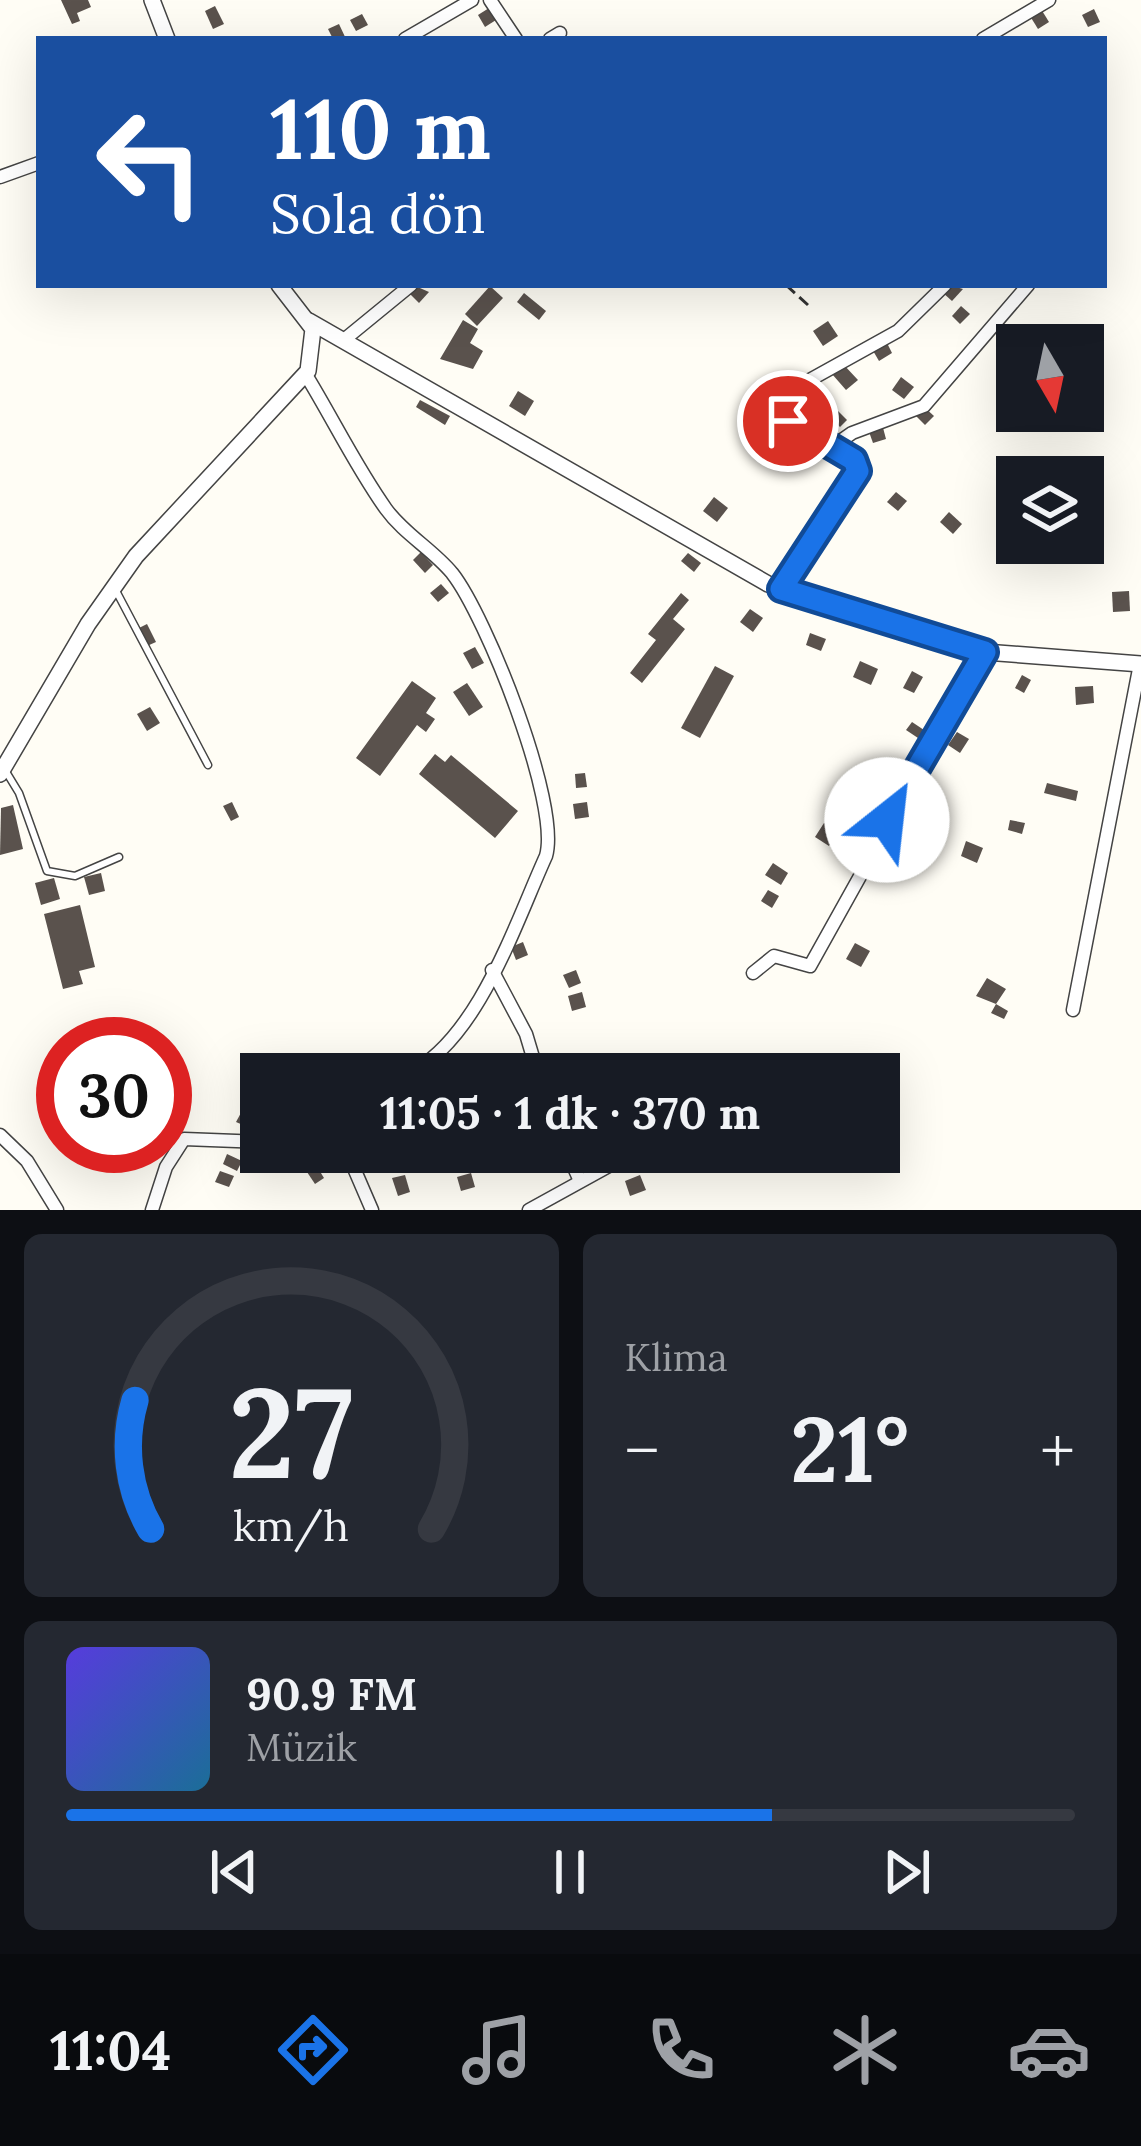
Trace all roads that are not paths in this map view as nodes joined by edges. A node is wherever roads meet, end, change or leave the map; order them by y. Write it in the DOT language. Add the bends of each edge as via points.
graph roads {
  1 [pos="472,0"];
  2 [pos="490,0"];
  3 [pos="1049,0"];
  4 [pos="156,1"];
  5 [pos="165,36"];
  6 [pos="410,36"];
  7 [pos="514,36"];
  8 [pos="988,36"];
  9 [pos="36,164"];
  10 [pos="0,177"];
  11 [pos="282,288"];
  12 [pos="407,288"];
  13 [pos="942,288"];
  14 [pos="1025,288"];
  15 [pos="309,321"];
  16 [pos="345,339"];
  17 [pos="306,375"];
  18 [pos="832,447"];
  19 [pos="113,585"];
  20 [pos="781,589"];
  21 [pos="985,652"];
  22 [pos="1140,664"];
  23 [pos="208,764"];
  24 [pos="2,771"];
  25 [pos="119,857"];
  26 [pos="491,970"];
  27 [pos="753,973"];
  28 [pos="1073,1010"];
  29 [pos="437,1053"];
  30 [pos="532,1053"];
  31 [pos="0,1130"];
  32 [pos="240,1141"];
  33 [pos="356,1173"];
  34 [pos="576,1173"];
  35 [pos="595,1173"];
  36 [pos="580,1181"];
  37 [pos="56,1208"];
  38 [pos="72,1210"];
  39 [pos="152,1210"];
  40 [pos="372,1210"];
  41 [pos="529,1210"];
  1 -- 6 [label="street"];
  2 -- 7 [label="street"];
  3 -- 8 [label="street"];
  4 -- 5 [label="street"];
  9 -- 10 [label="street"];
  11 -- 15 [label="street"];
  12 -- 16 [label="street"];
  13 -- 18 [label="street" via="898,331 770,402 774,414"];
  14 -- 18 [label="street" via="924,406"];
  15 -- 16 [label="street"];
  15 -- 17 [label="street" via="316,340"];
  16 -- 20 [label="street"];
  17 -- 19 [label="street"];
  17 -- 26 [label="street" via="390,514 451,572 475,608 538,778 548,850"];
  18 -- 20 [label="street" via="858,471"];
  19 -- 23 [label="lane"];
  19 -- 24 [label="street"];
  20 -- 21 [label="street"];
  21 -- 22 [label="street"];
  21 -- 27 [label="street" via="810,966 774,956"];
  22 -- 28 [label="street"];
  24 -- 25 [label="lane" via="19,793 42,868 75,876"];
  26 -- 29 [label="street" via="451,1043"];
  26 -- 30 [label="street"];
  31 -- 37 [label="street"];
  32 -- 39 [label="street" via="184,1138"];
  33 -- 40 [label="street"];
  34 -- 36 [label="street"];
  35 -- 36 [label="street"];
  36 -- 41 [label="street"];
  37 -- 38 [label="street"];
}
